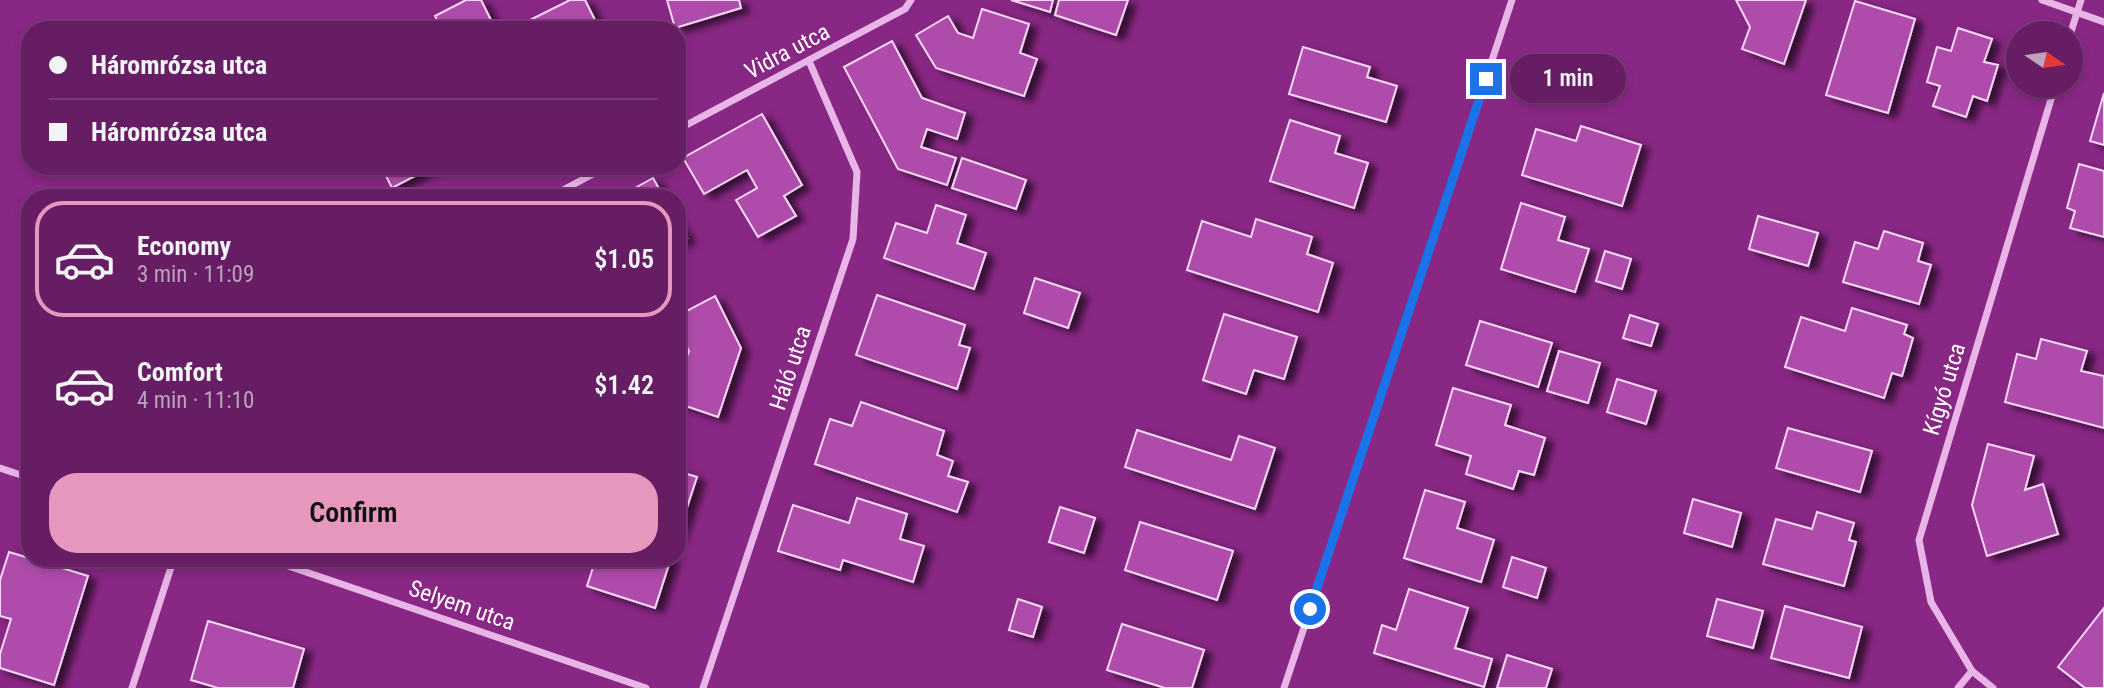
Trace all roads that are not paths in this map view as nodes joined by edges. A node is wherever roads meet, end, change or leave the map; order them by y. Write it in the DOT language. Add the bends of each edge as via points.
graph roads {
  1 [pos="911,0"];
  2 [pos="1512,0"];
  3 [pos="2042,0"];
  4 [pos="2081,0"];
  5 [pos="2077,12"];
  6 [pos="2074,21"];
  7 [pos="2104,22"];
  8 [pos="809,61"];
  9 [pos="2051,98"];
  10 [pos="686,125"];
  11 [pos="591,175"];
  12 [pos="565,189"];
  13 [pos="0,468"];
  14 [pos="21,475"];
  15 [pos="171,567"];
  16 [pos="291,567"];
  17 [pos="1972,671"];
  18 [pos="131,688"];
  19 [pos="646,688"];
  20 [pos="703,688"];
  21 [pos="1284,688"];
  22 [pos="1958,688"];
  23 [pos="1993,688"];
  1 -- 8 [label="street, Vidra utca" via="905,9"];
  2 -- 21 [label="street"];
  3 -- 5 [label="street"];
  4 -- 5 [label="street"];
  5 -- 6 [label="street"];
  5 -- 7 [label="street"];
  8 -- 10 [label="street, Vidra utca"];
  8 -- 20 [label="street, Háló utca" via="857,172 853,239"];
  9 -- 17 [label="street, Kígyó utca" via="1919,540 1931,602"];
  11 -- 12 [label="street"];
  13 -- 14 [label="street"];
  15 -- 18 [label="street"];
  16 -- 19 [label="street, Selyem utca"];
  17 -- 22 [label="street"];
  17 -- 23 [label="street, Kígyó utca"];
}
